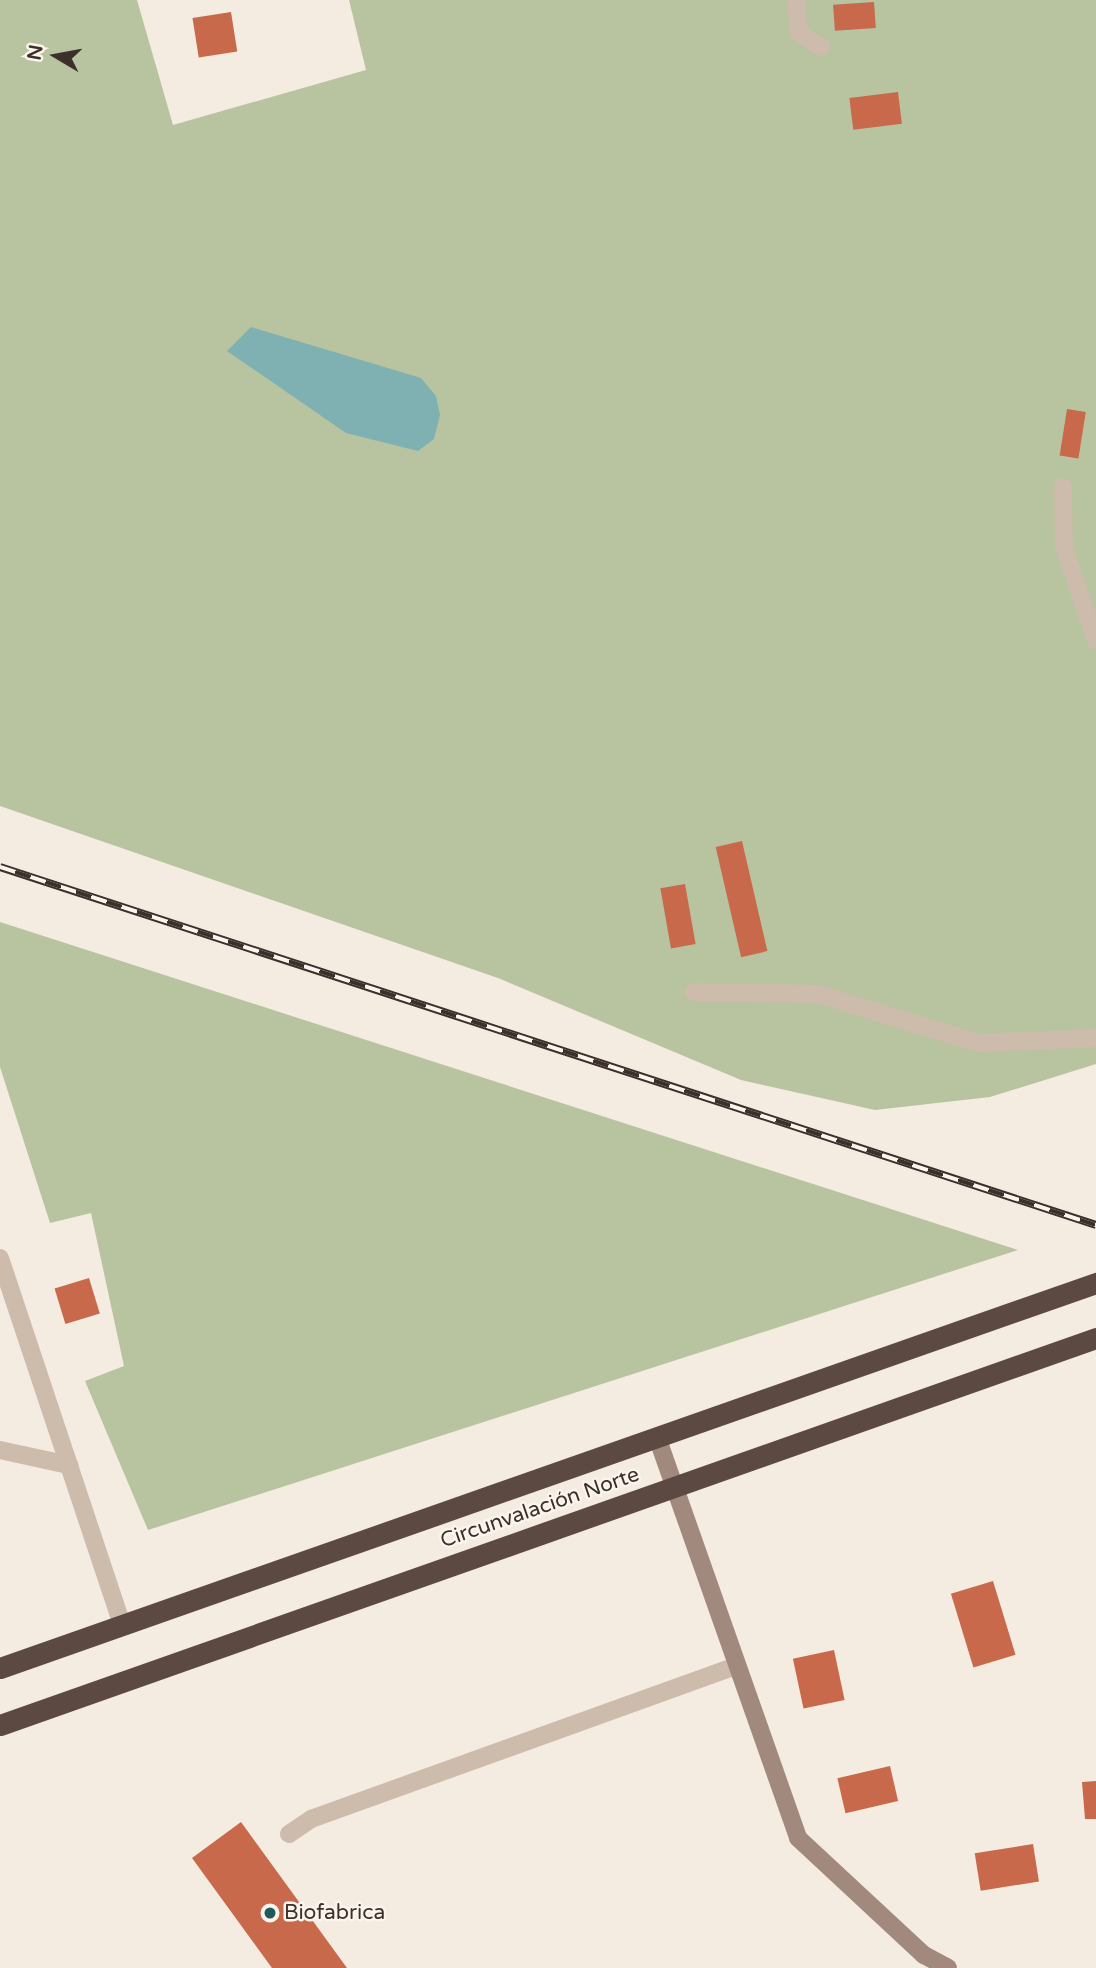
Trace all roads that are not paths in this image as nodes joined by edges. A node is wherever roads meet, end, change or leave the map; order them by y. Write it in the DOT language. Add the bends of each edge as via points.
graph roads {
  1 [pos="796,0"];
  2 [pos="821,47"];
  3 [pos="1063,486"];
  4 [pos="1096,641"];
  5 [pos="694,992"];
  6 [pos="1096,1038"];
  7 [pos="0,1258"];
  8 [pos="1096,1283"];
  9 [pos="1096,1338"];
  10 [pos="657,1437"];
  11 [pos="0,1450"];
  12 [pos="69,1465"];
  13 [pos="676,1486"];
  14 [pos="122,1625"];
  15 [pos="733,1667"];
  16 [pos="0,1668"];
  17 [pos="0,1726"];
  18 [pos="289,1834"];
  19 [pos="948,1968"];
  1 -- 2 [label="lane" via="799,33"];
  3 -- 4 [label="lane" via="1064,548"];
  5 -- 6 [label="lane" via="818,994 978,1043"];
  7 -- 12 [label="lane"];
  8 -- 10 [label="highway, Circunvalación Norte"];
  9 -- 13 [label="highway, Circunvalación Norte"];
  10 -- 13 [label="street"];
  10 -- 14 [label="highway, Circunvalación Norte"];
  11 -- 12 [label="lane"];
  12 -- 14 [label="lane"];
  13 -- 15 [label="street"];
  13 -- 17 [label="highway, Circunvalación Norte"];
  14 -- 16 [label="highway, Circunvalación Norte"];
  15 -- 18 [label="lane" via="311,1819"];
  15 -- 19 [label="street" via="798,1838 923,1955"];
}
